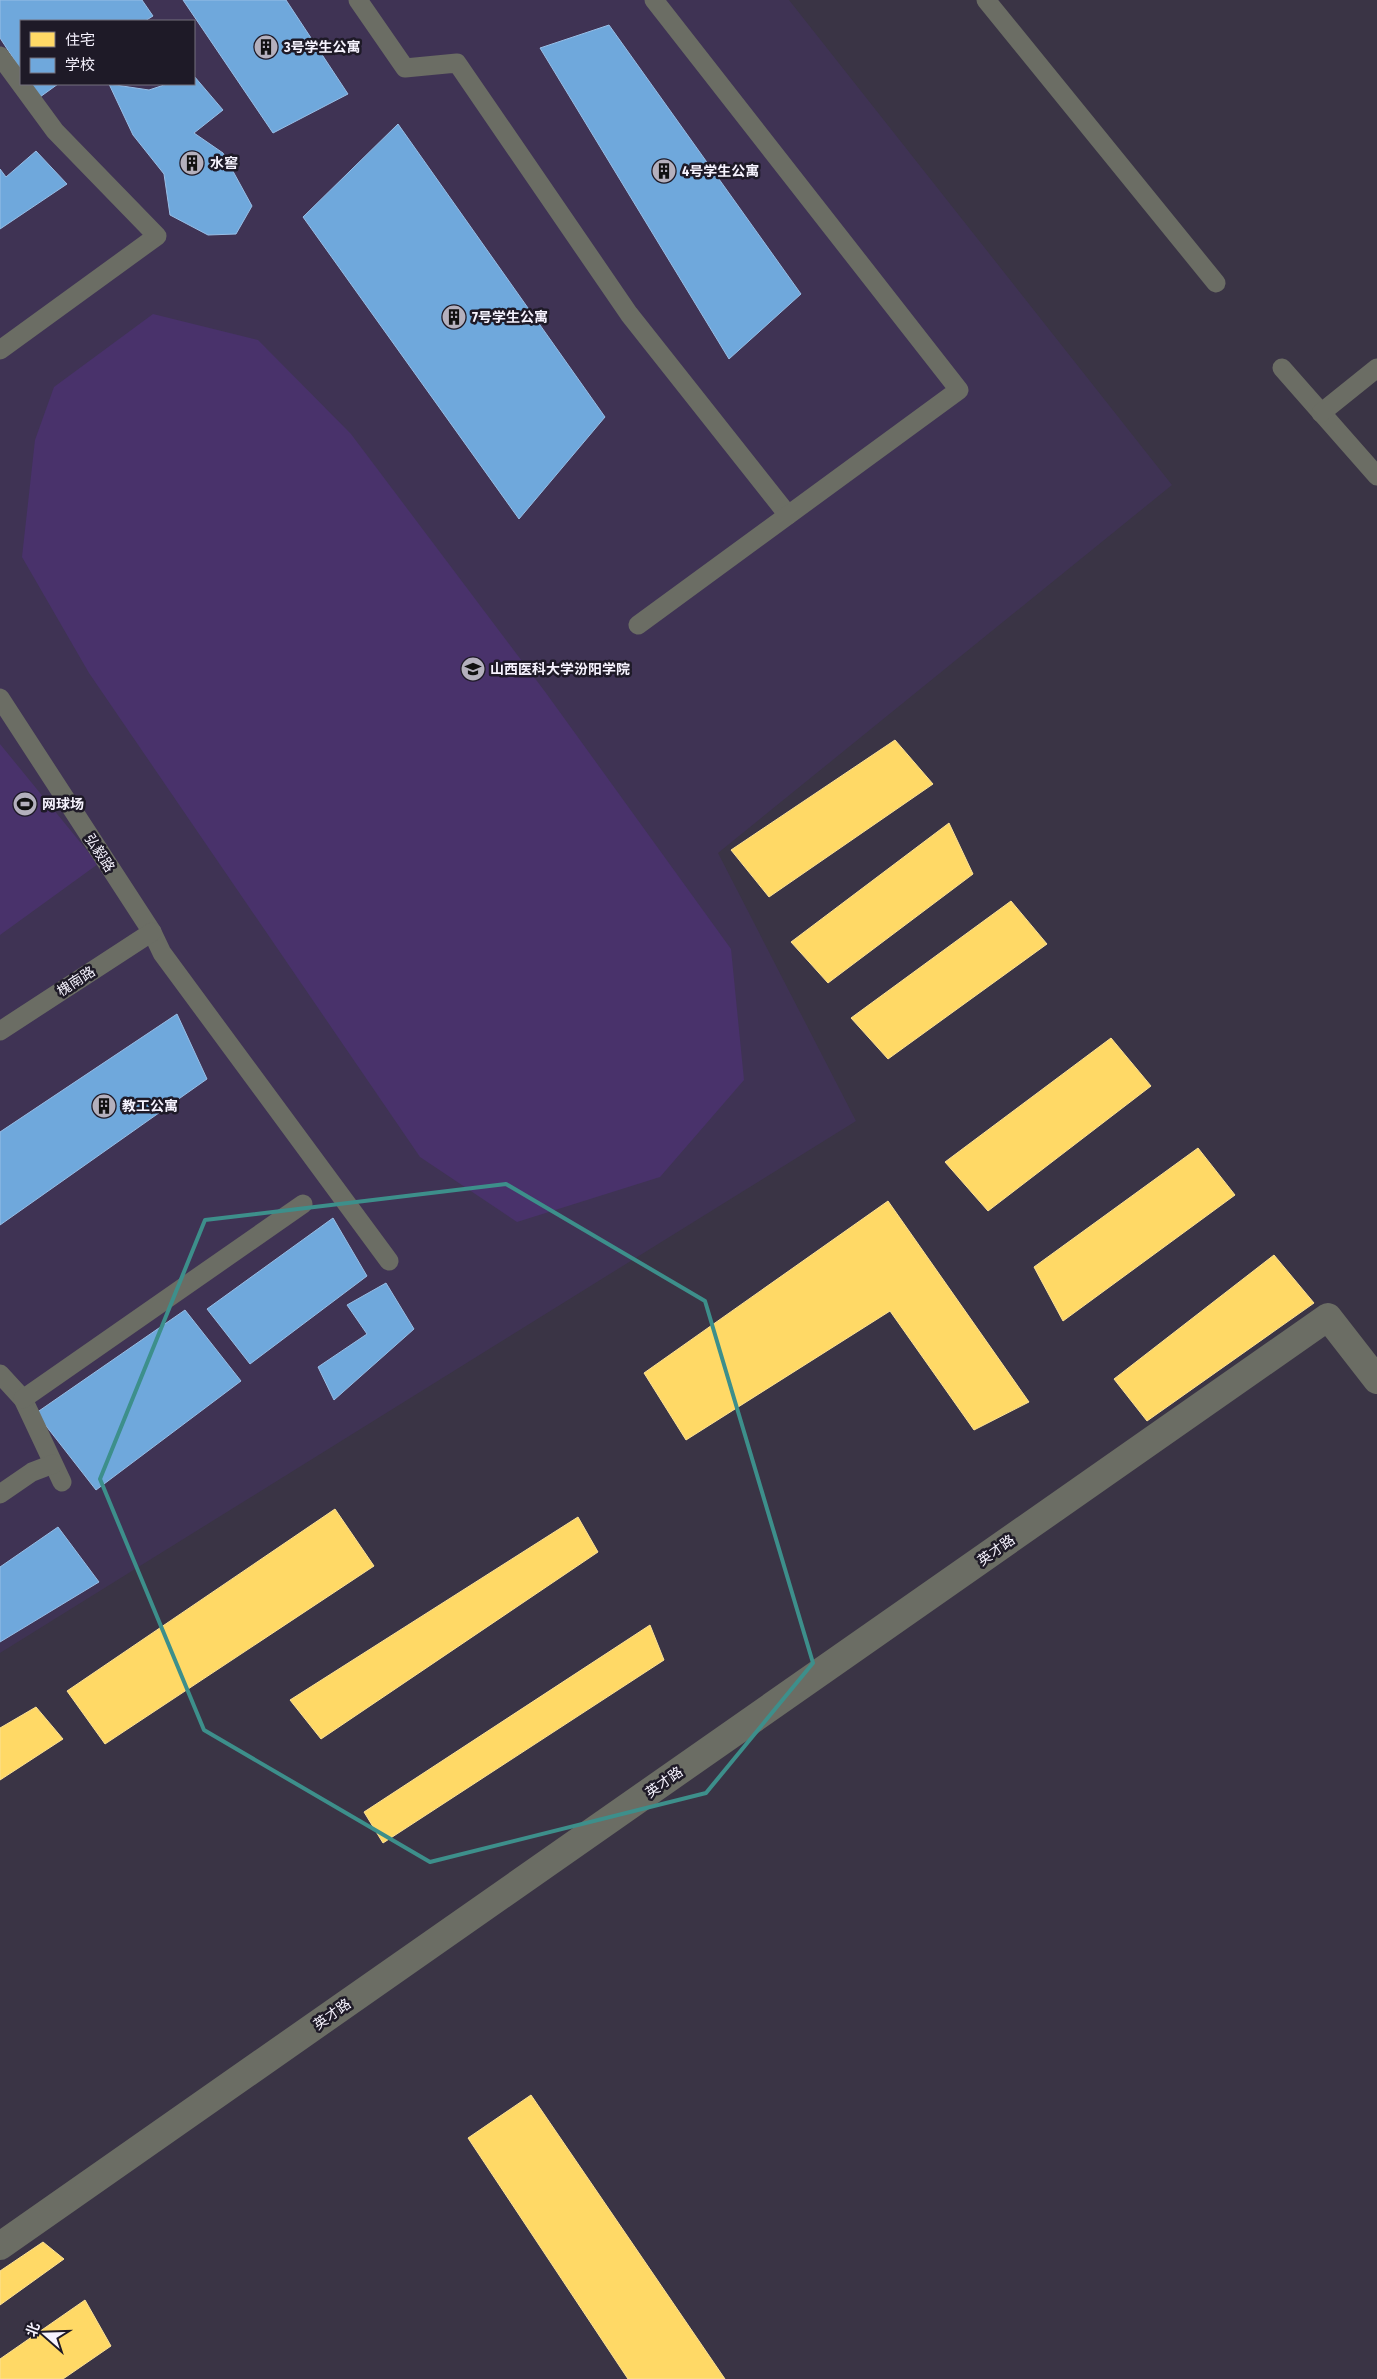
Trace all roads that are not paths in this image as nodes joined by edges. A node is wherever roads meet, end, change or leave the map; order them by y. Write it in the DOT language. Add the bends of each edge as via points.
graph roads {
  1 [pos="358,0"];
  2 [pos="654,0"];
  3 [pos="986,0"];
  4 [pos="0,56"];
  5 [pos="20,83"];
  6 [pos="21,85"];
  7 [pos="1216,283"];
  8 [pos="0,350"];
  9 [pos="1282,368"];
  10 [pos="1377,368"];
  11 [pos="1321,413"];
  12 [pos="1377,476"];
  13 [pos="788,516"];
  14 [pos="638,625"];
  15 [pos="0,698"];
  16 [pos="152,932"];
  17 [pos="0,1031"];
  18 [pos="303,1204"];
  19 [pos="389,1260"];
  20 [pos="0,1374"];
  21 [pos="1377,1380"];
  22 [pos="23,1399"];
  23 [pos="53,1464"];
  24 [pos="62,1482"];
  25 [pos="0,1494"];
  26 [pos="0,2246"];
  1 -- 13 [label="lane" via="404,68 457,63 629,314"];
  2 -- 13 [label="lane" via="959,390"];
  3 -- 7 [label="lane"];
  4 -- 5 [label="lane"];
  6 -- 8 [label="lane" via="55,131 157,236"];
  9 -- 11 [label="lane"];
  10 -- 11 [label="lane"];
  11 -- 12 [label="lane"];
  13 -- 14 [label="lane"];
  15 -- 16 [label="lane, 弘毅路"];
  16 -- 17 [label="lane, 槐南路"];
  16 -- 19 [label="lane, 弘毅路" via="162,954"];
  18 -- 22 [label="lane"];
  20 -- 22 [label="lane"];
  21 -- 26 [label="street, 英才路" via="1328,1318"];
  22 -- 23 [label="lane"];
  23 -- 24 [label="lane"];
  23 -- 25 [label="lane" via="32,1472"];
}
